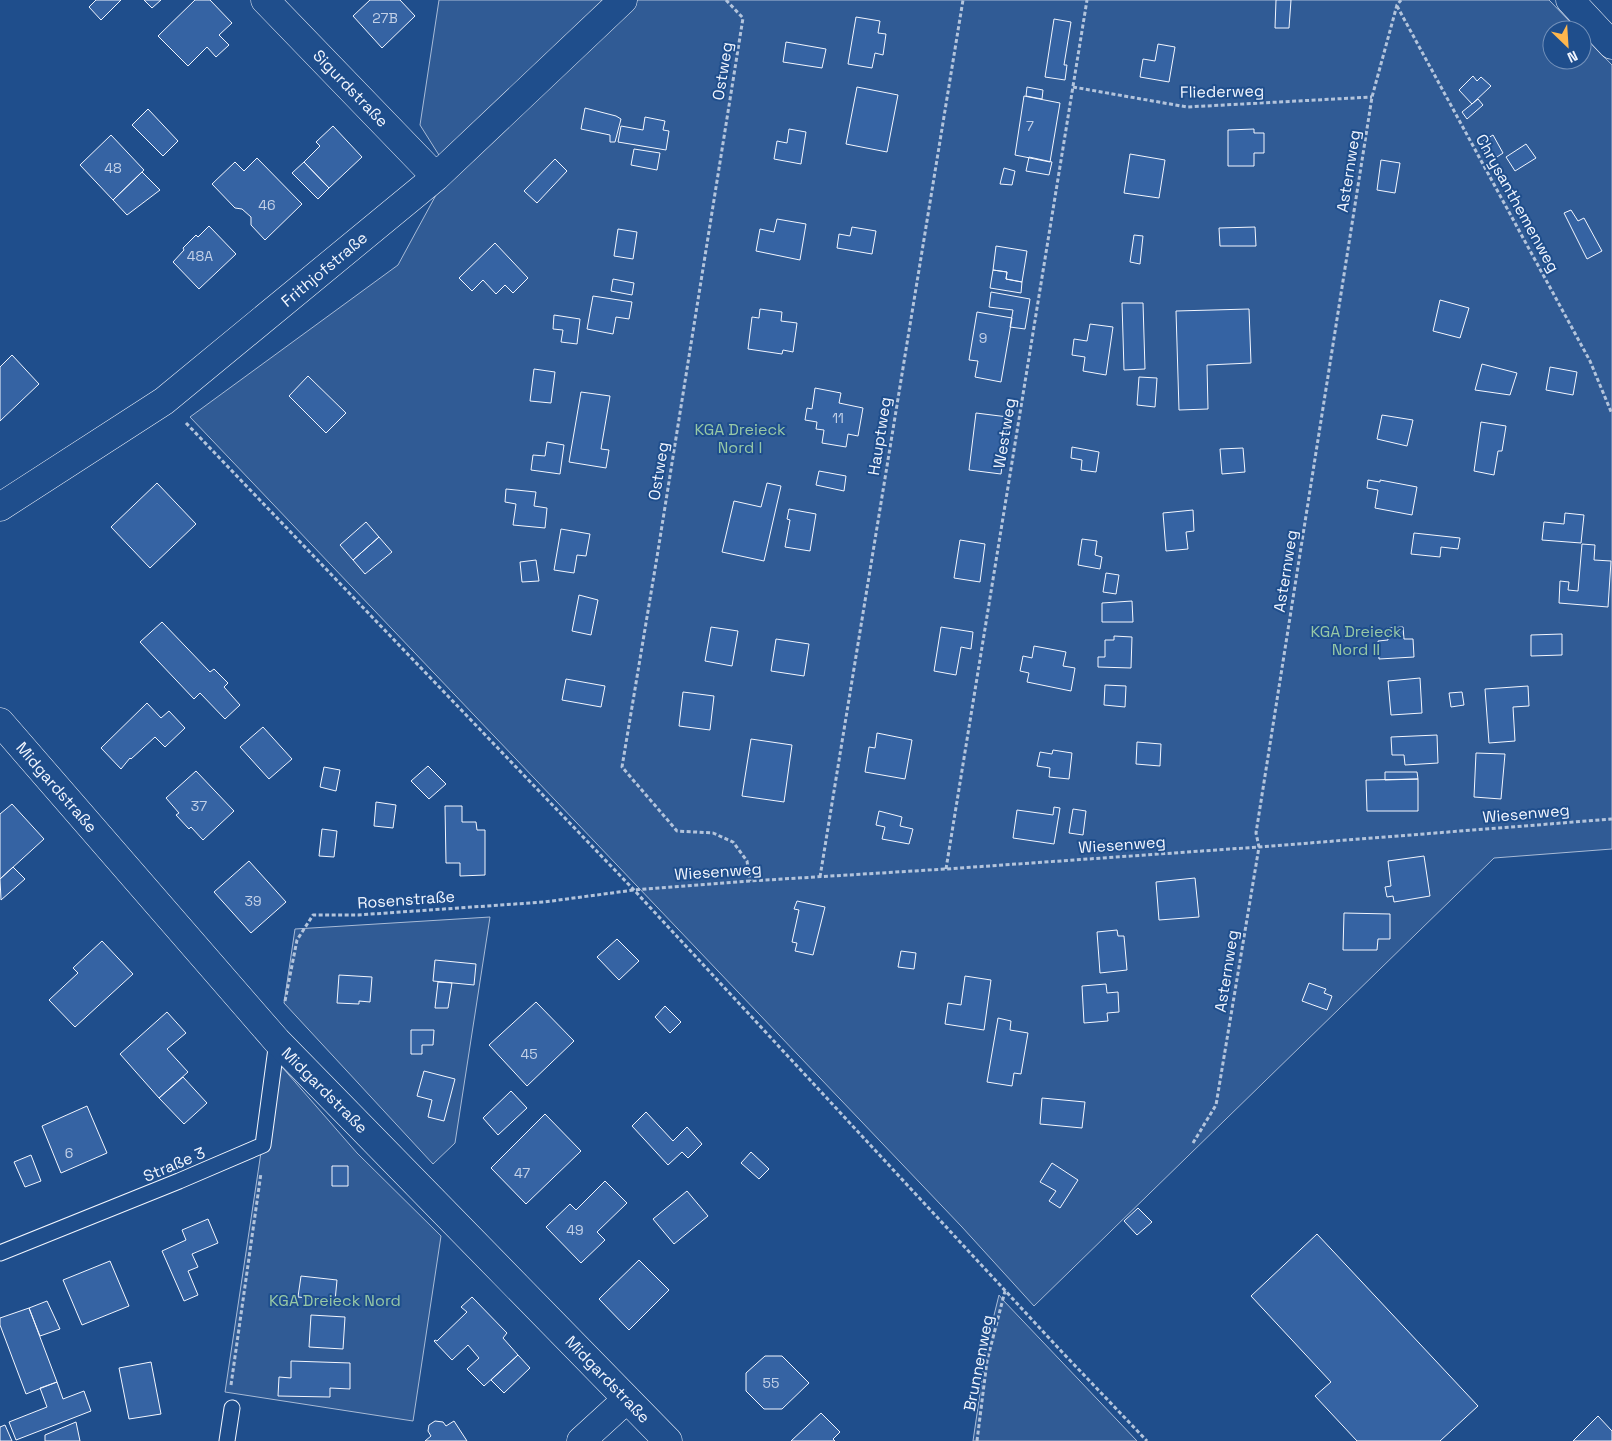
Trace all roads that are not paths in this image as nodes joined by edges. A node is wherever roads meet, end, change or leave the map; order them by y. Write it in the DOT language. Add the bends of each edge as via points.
graph roads {
  1 [pos="265,0"];
  2 [pos="623,0"];
  3 [pos="1570,0"];
  4 [pos="1612,44"];
  5 [pos="436,177"];
  6 [pos="0,507"];
  7 [pos="0,722"];
  8 [pos="277,1041"];
  9 [pos="0,1253"];
  10 [pos="627,1399"];
  11 [pos="232,1408"];
  12 [pos="227,1441"];
  13 [pos="582,1441"];
  14 [pos="668,1441"];
  1 -- 5 [label="street, Sigurdstraße"];
  2 -- 5 [label="street, Frithjofstraße"];
  3 -- 4 [label="street"];
  5 -- 6 [label="street, Frithjofstraße" via="164,401"];
  7 -- 8 [label="street, Midgardstraße"];
  8 -- 9 [label="lane, Straße 3" via="263,1145"];
  8 -- 10 [label="street, Midgardstraße"];
  10 -- 13 [label="street"];
  10 -- 14 [label="street, Midgardstraße"];
  11 -- 12 [label="lane"];
}
